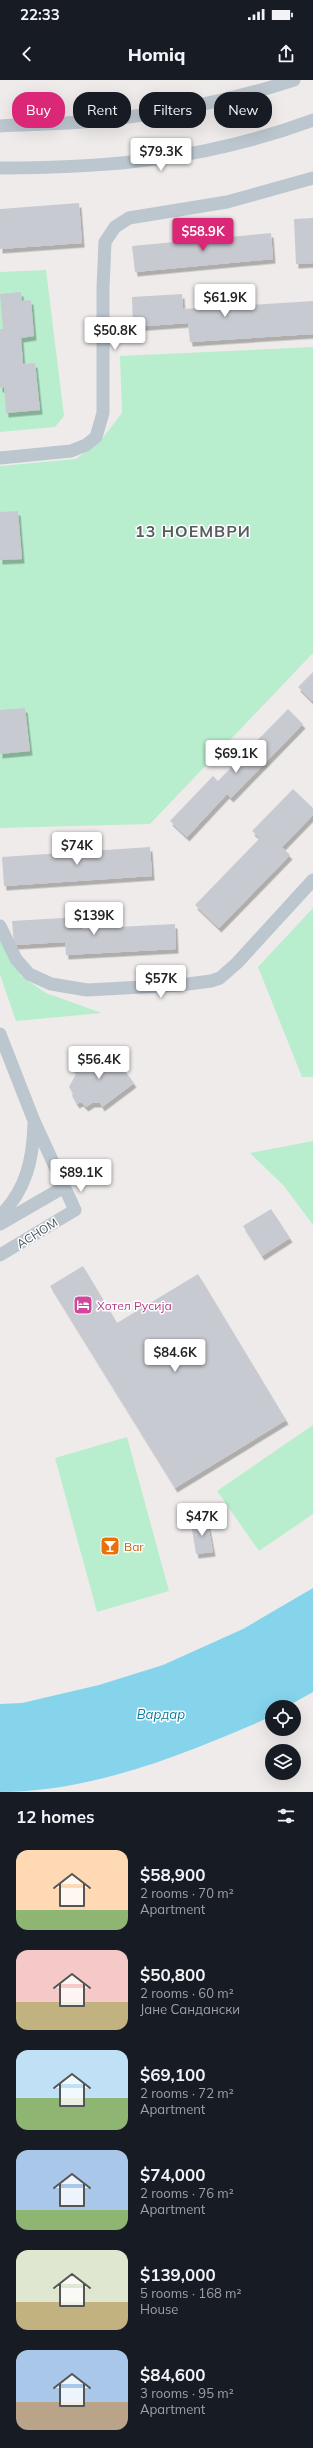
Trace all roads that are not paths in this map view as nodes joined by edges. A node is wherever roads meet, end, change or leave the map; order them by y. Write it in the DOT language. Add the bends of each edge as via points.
graph roads {
  1 [pos="294,80"];
  2 [pos="313,120"];
  3 [pos="0,126"];
  4 [pos="0,168"];
  5 [pos="313,178"];
  6 [pos="0,458"];
  7 [pos="313,880"];
  8 [pos="0,926"];
  9 [pos="0,1034"];
  10 [pos="34,1121"];
  11 [pos="64,1187"];
  12 [pos="0,1216"];
  13 [pos="0,1224"];
  14 [pos="0,1255"];
  1 -- 3 [label="street" via="230,98 153,114 112,120"];
  2 -- 4 [label="street" via="272,135 226,147 150,161 46,168"];
  5 -- 6 [label="street" via="234,200 129,218 115,227 105,242 103,413 96,437 71,452"];
  7 -- 8 [label="street" via="237,963 220,978 211,981 87,990 51,984 29,974 16,959"];
  9 -- 10 [label="street"];
  10 -- 11 [label="street"];
  10 -- 12 [label="street" via="33,1151 26,1179"];
  11 -- 13 [label="street, АСНОМ"];
  11 -- 14 [label="street, АСНОМ" via="75,1210"];
}
